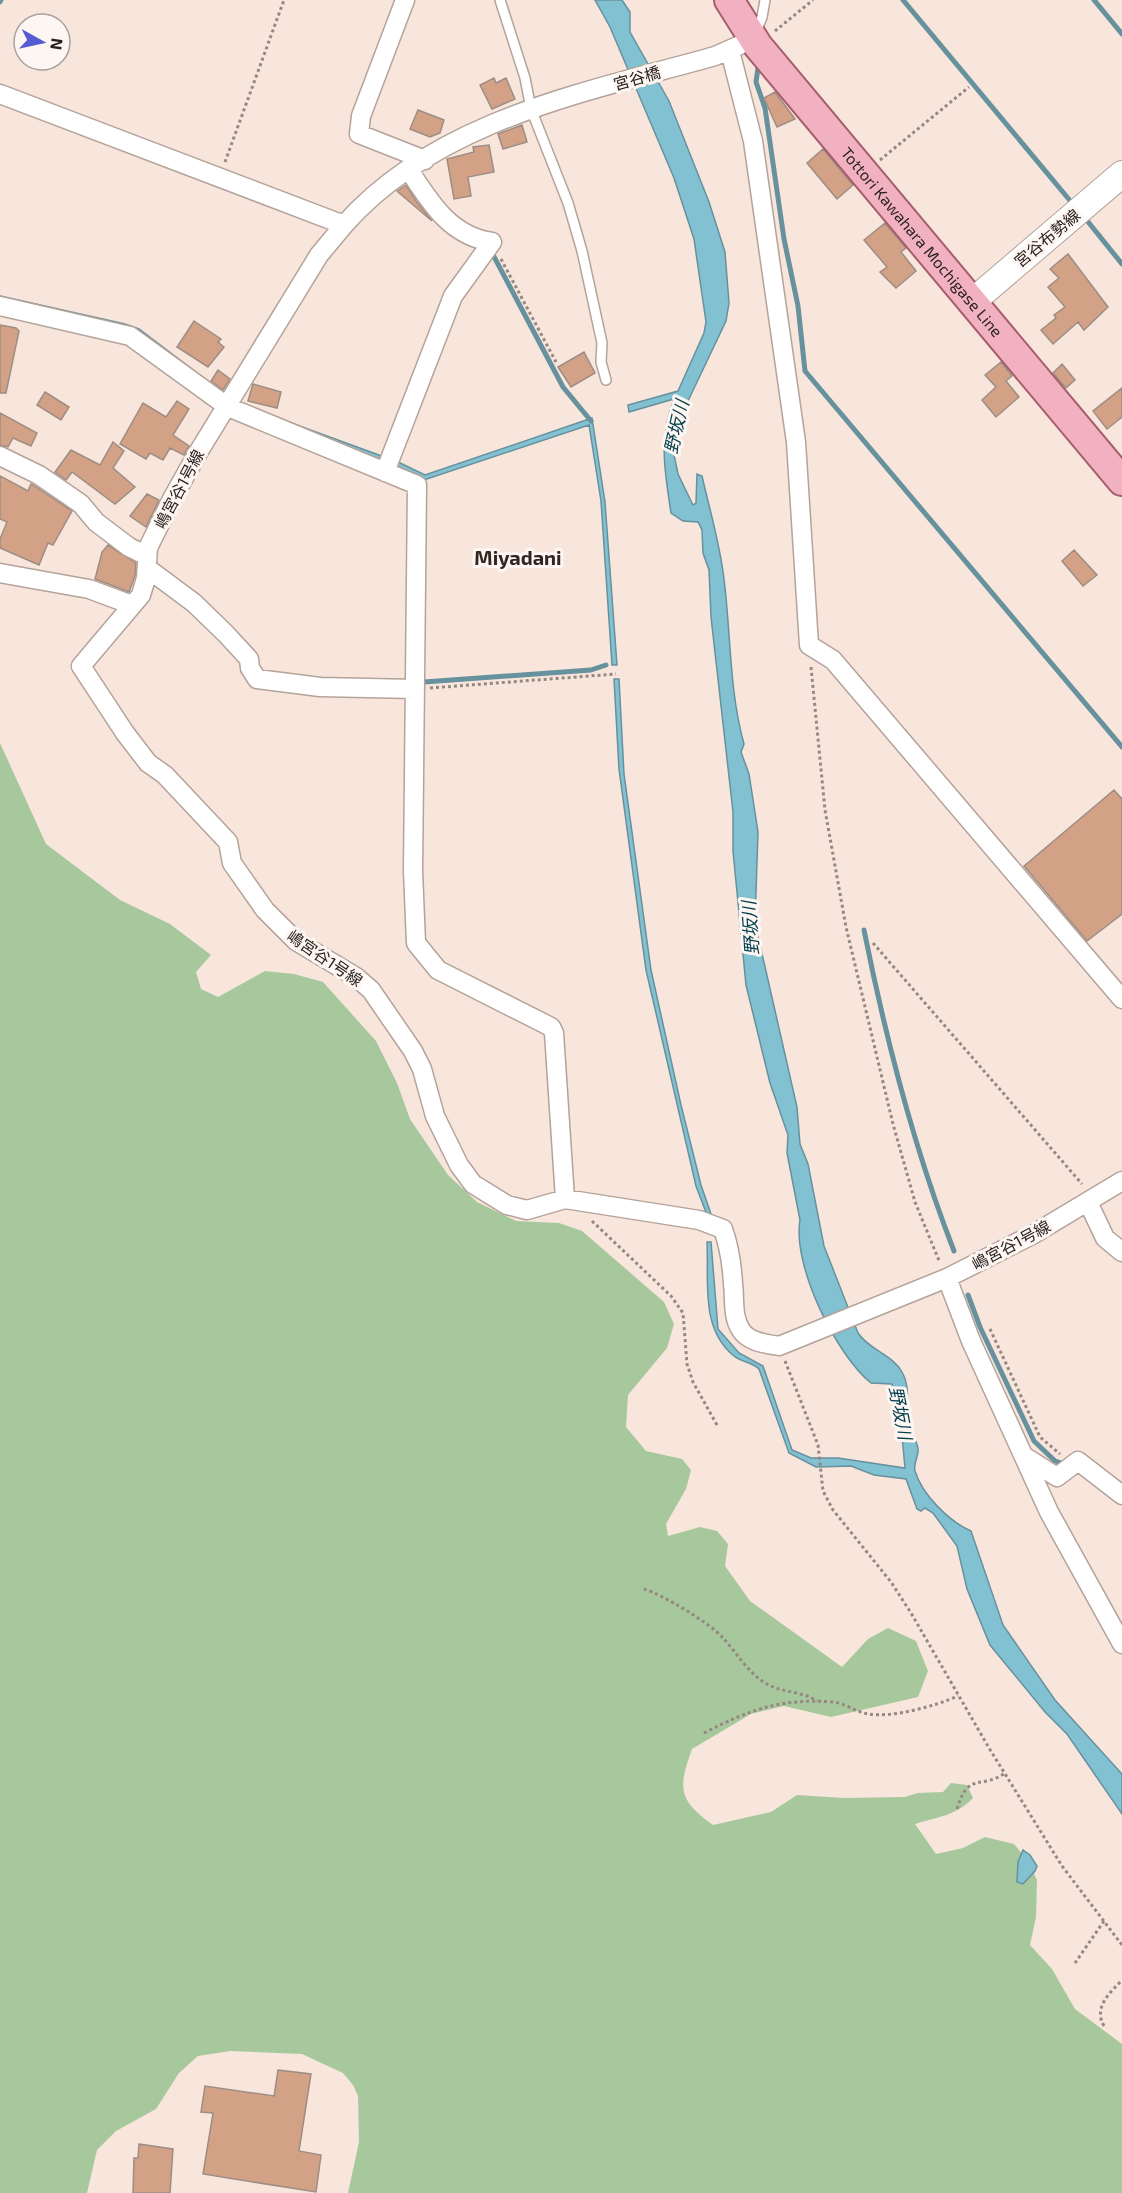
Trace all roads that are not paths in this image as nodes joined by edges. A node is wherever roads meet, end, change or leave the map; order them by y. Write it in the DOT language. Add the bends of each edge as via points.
graph roads {
  1 [pos="405,0"];
  2 [pos="500,0"];
  3 [pos="729,0"];
  4 [pos="765,0"];
  5 [pos="739,48"];
  6 [pos="0,94"];
  7 [pos="531,109"];
  8 [pos="425,160"];
  9 [pos="409,170"];
  10 [pos="1122,174"];
  11 [pos="344,225"];
  12 [pos="972,302"];
  13 [pos="0,306"];
  14 [pos="606,380"];
  15 [pos="228,407"];
  16 [pos="0,456"];
  17 [pos="385,472"];
  18 [pos="1122,481"];
  19 [pos="147,562"];
  20 [pos="0,573"];
  21 [pos="132,605"];
  22 [pos="415,689"];
  23 [pos="1122,999"];
  24 [pos="1122,1181"];
  25 [pos="565,1199"];
  26 [pos="1091,1200"];
  27 [pos="1122,1252"];
  28 [pos="947,1278"];
  29 [pos="1024,1456"];
  30 [pos="1122,1495"];
  31 [pos="1122,1644"];
  1 -- 8 [label="street" via="361,116 359,134"];
  2 -- 7 [label="lane"];
  3 -- 5 [label="main road, Tottori Kawahara Mochigase Line"];
  4 -- 5 [label="lane" via="762,17"];
  5 -- 7 [label="street, 宮谷橋"];
  5 -- 12 [label="main road, Tottori Kawahara Mochigase Line" via="863,173"];
  5 -- 23 [label="street" via="796,442 809,645 833,660"];
  6 -- 11 [label="street"];
  7 -- 8 [label="street, 宮谷橋" via="466,136"];
  7 -- 14 [label="lane" via="568,203 582,251"];
  8 -- 9 [label="street, 嶋宮谷1号線"];
  9 -- 11 [label="street, 嶋宮谷1号線" via="362,204"];
  9 -- 17 [label="street" via="441,215 478,240 492,242 453,296"];
  10 -- 12 [label="street, 宮谷布勢線"];
  11 -- 15 [label="street, 嶋宮谷1号線" via="319,255"];
  12 -- 18 [label="main road, Tottori Kawahara Mochigase Line"];
  13 -- 15 [label="street" via="130,336"];
  15 -- 17 [label="street"];
  15 -- 19 [label="street, 嶋宮谷1号線" via="172,500 148,548"];
  16 -- 19 [label="street" via="39,475 81,504 96,522"];
  17 -- 22 [label="street" via="417,485"];
  19 -- 21 [label="street, 嶋宮谷1号線" via="141,596"];
  19 -- 22 [label="street" via="225,633 249,659 257,679 320,687"];
  20 -- 21 [label="street" via="89,589"];
  21 -- 25 [label="street, 嶋宮谷1号線" via="81,666 124,734 228,843 232,862 279,926 371,990 413,1051 435,1116 473,1184 507,1205 527,1210"];
  22 -- 25 [label="street" via="416,943 438,970 555,1033"];
  24 -- 26 [label="street, 嶋宮谷1号線"];
  25 -- 28 [label="street, 嶋宮谷1号線" via="699,1220 723,1229 734,1312 741,1332 758,1342 779,1346"];
  26 -- 27 [label="street" via="1105,1238"];
  26 -- 28 [label="street, 嶋宮谷1号線"];
  28 -- 29 [label="street"];
  29 -- 30 [label="street" via="1057,1477 1078,1461"];
  29 -- 31 [label="street" via="1049,1512"];
}
